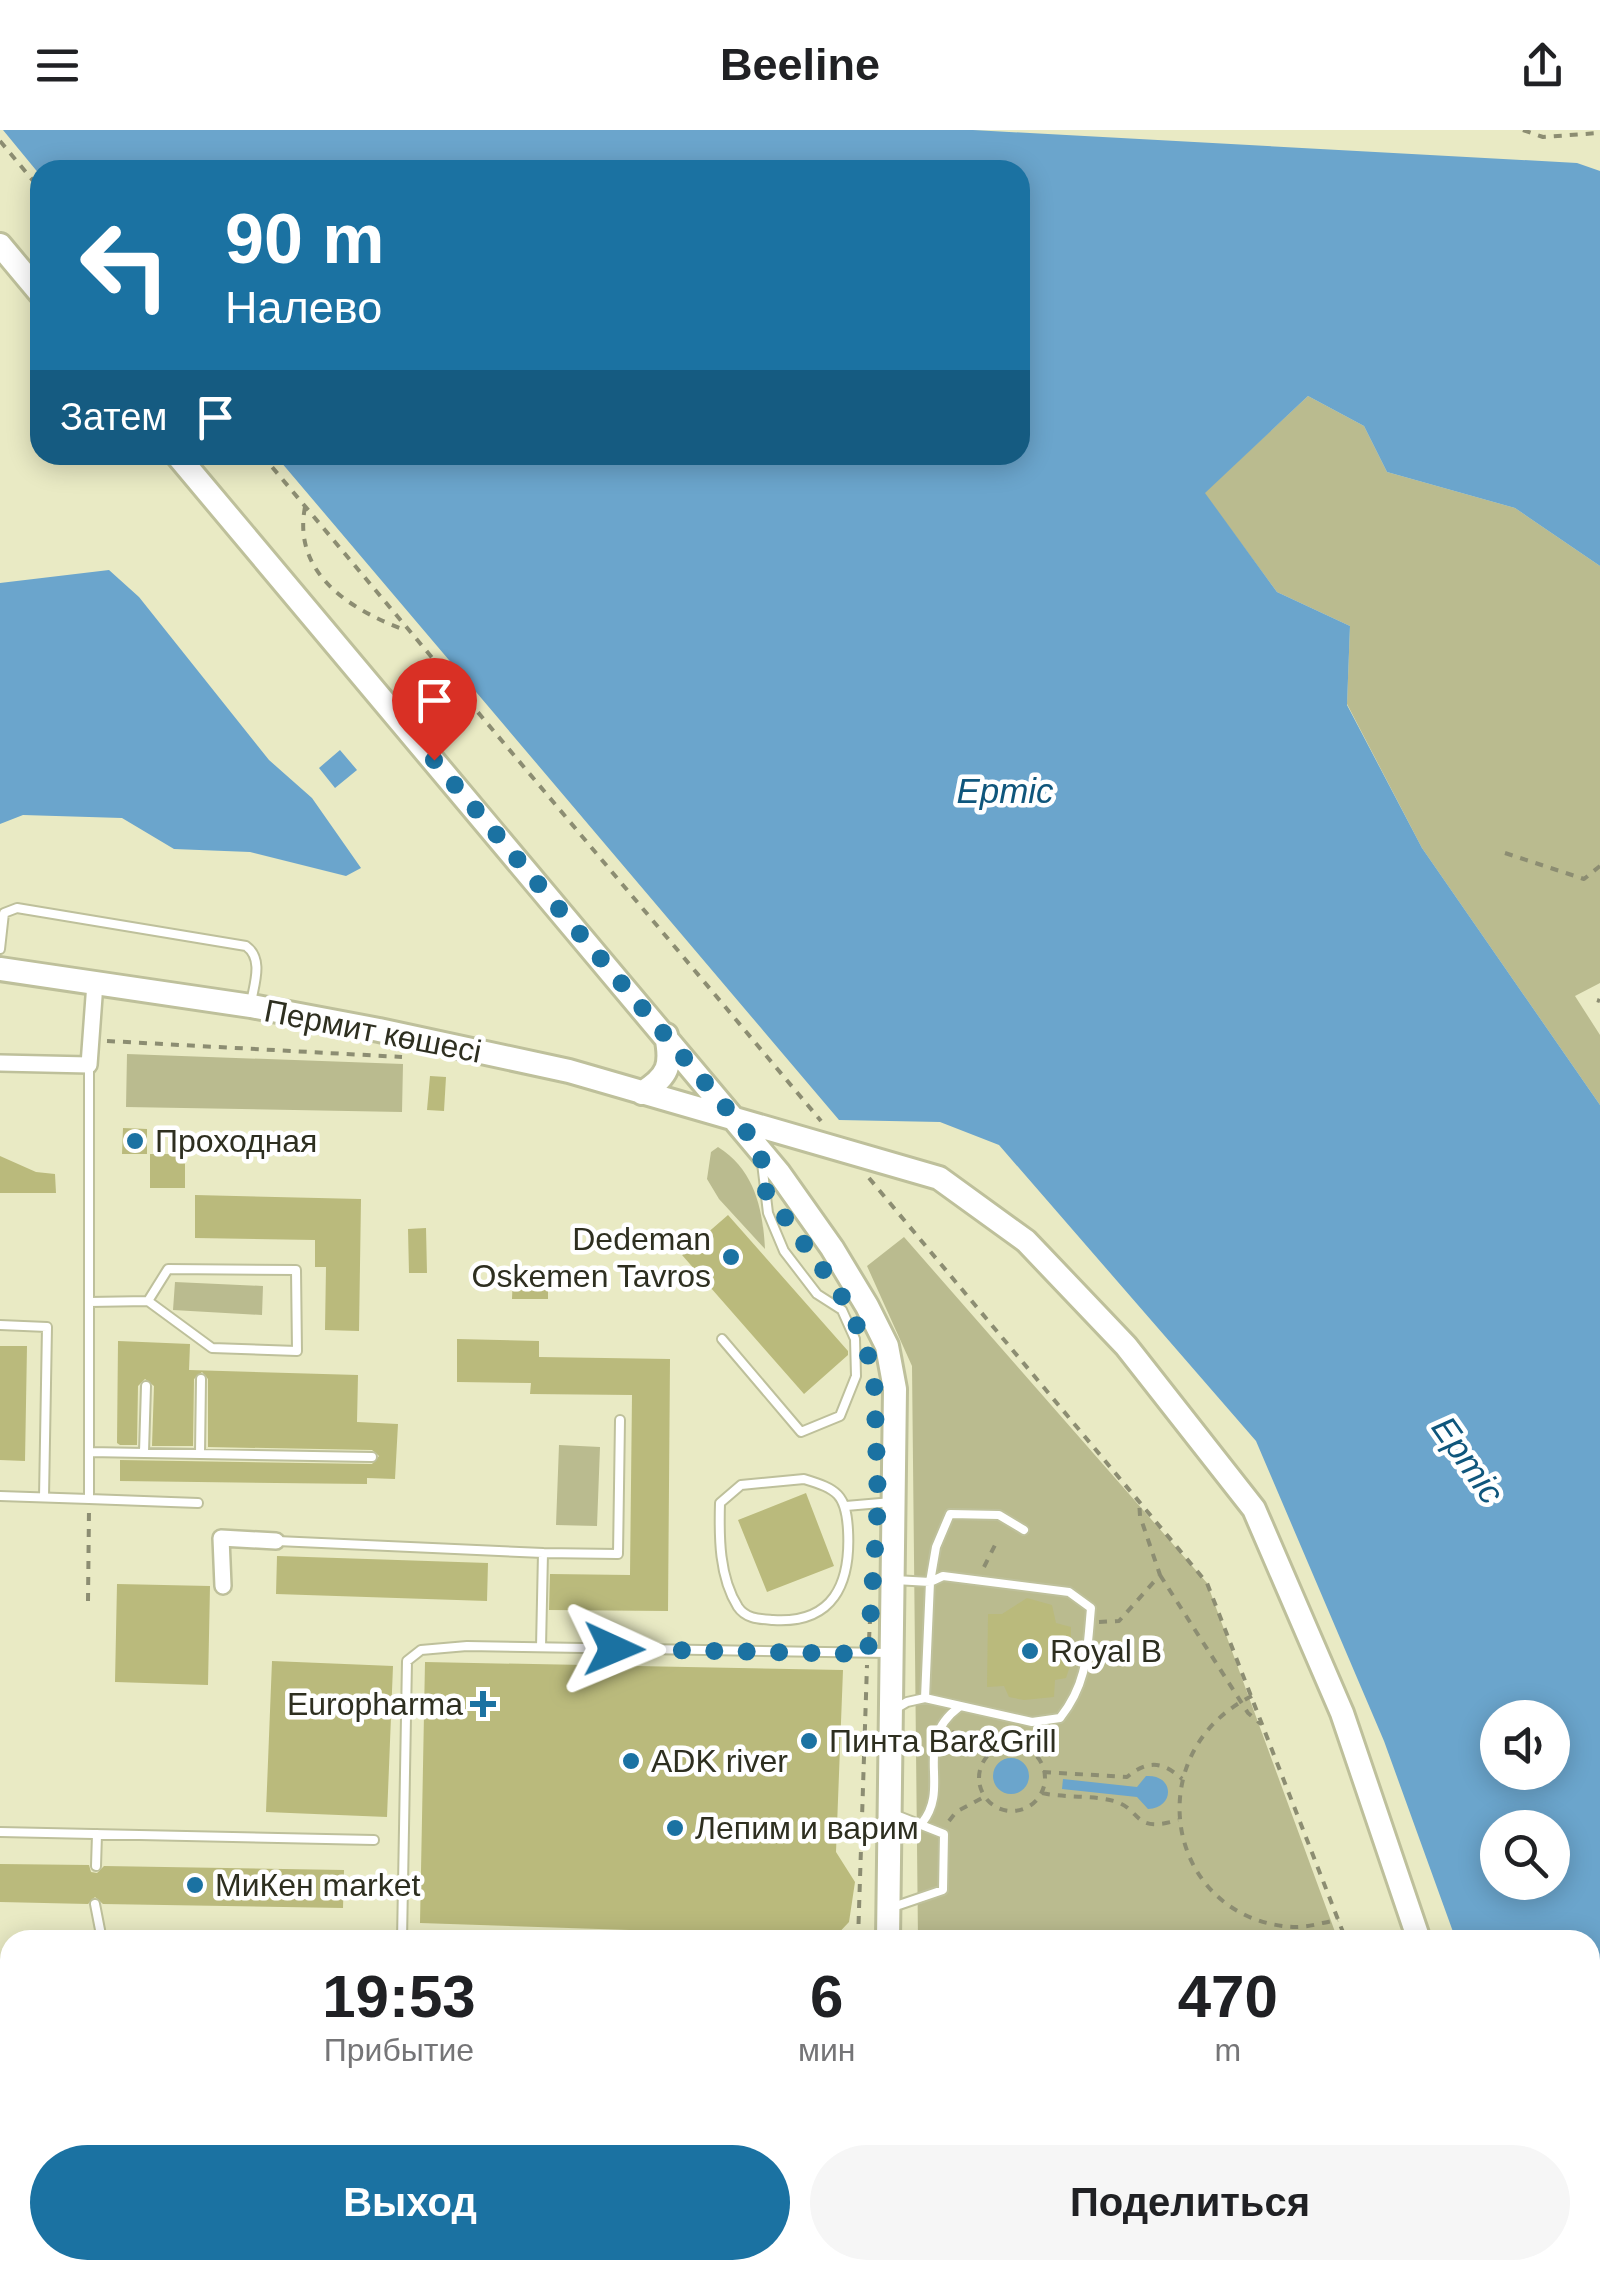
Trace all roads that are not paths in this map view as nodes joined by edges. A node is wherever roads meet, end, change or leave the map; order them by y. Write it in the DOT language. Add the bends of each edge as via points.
graph roads {
  1 [pos="0,246"];
  2 [pos="30,281"];
  3 [pos="185,465"];
  4 [pos="0,949"];
  5 [pos="0,970"];
  6 [pos="95,983"];
  7 [pos="251,1006"];
  8 [pos="666,1035"];
  9 [pos="0,1063"];
  10 [pos="89,1065"];
  11 [pos="642,1094"];
  12 [pos="740,1123"];
  13 [pos="760,1148"];
  14 [pos="148,1301"];
  15 [pos="89,1302"];
  16 [pos="0,1325"];
  17 [pos="722,1339"];
  18 [pos="201,1379"];
  19 [pos="146,1386"];
  20 [pos="620,1420"];
  21 [pos="89,1452"];
  22 [pos="144,1452"];
  23 [pos="200,1453"];
  24 [pos="372,1457"];
  25 [pos="0,1496"];
  26 [pos="44,1497"];
  27 [pos="90,1499"];
  28 [pos="892,1502"];
  29 [pos="198,1503"];
  30 [pos="846,1506"];
  31 [pos="1024,1530"];
  32 [pos="276,1540"];
  33 [pos="542,1554"];
  34 [pos="891,1579"];
  35 [pos="930,1582"];
  36 [pos="223,1586"];
  37 [pos="541,1647"];
  38 [pos="892,1653"];
  39 [pos="925,1698"];
  40 [pos="959,1708"];
  41 [pos="891,1712"];
  42 [pos="890,1812"];
  43 [pos="922,1823"];
  44 [pos="0,1832"];
  45 [pos="98,1834"];
  46 [pos="374,1840"];
  47 [pos="96,1866"];
  48 [pos="95,1904"];
  49 [pos="889,1909"];
  50 [pos="100,1930"];
  51 [pos="402,1930"];
  52 [pos="888,1930"];
  53 [pos="1416,1930"];
  1 -- 2 [label="main road"];
  3 -- 8 [label="main road"];
  4 -- 7 [label="lane" via="4,913 16,908 246,946 257,961"];
  5 -- 6 [label="main road, Пермит көшесі"];
  6 -- 7 [label="main road, Пермит көшесі"];
  6 -- 10 [label="street"];
  7 -- 11 [label="main road, Пермит көшесі" via="531,1063"];
  8 -- 11 [label="main road" via="671,1060 662,1080"];
  8 -- 12 [label="main road"];
  9 -- 10 [label="street"];
  10 -- 15 [label="lane"];
  11 -- 12 [label="main road, Пермит көшесі"];
  12 -- 13 [label="main road"];
  12 -- 53 [label="main road, Пермит көшесі" via="939,1178 1026,1241 1126,1346 1254,1509 1342,1713"];
  13 -- 17 [label="lane" via="768,1213 784,1251 817,1294 842,1310 855,1339 856,1376 840,1416 800,1432"];
  13 -- 28 [label="main road" via="832,1248 887,1346 894,1389"];
  14 -- 14 [label="lane" via="168,1268 296,1270 297,1352 212,1348"];
  14 -- 15 [label="lane"];
  15 -- 21 [label="lane"];
  16 -- 26 [label="lane" via="47,1327"];
  18 -- 23 [label="lane"];
  19 -- 22 [label="lane"];
  20 -- 33 [label="lane" via="618,1554"];
  21 -- 22 [label="lane"];
  21 -- 27 [label="lane"];
  22 -- 23 [label="lane"];
  23 -- 24 [label="lane"];
  25 -- 26 [label="lane"];
  26 -- 27 [label="lane"];
  27 -- 29 [label="lane"];
  28 -- 30 [label="lane"];
  28 -- 34 [label="main road"];
  30 -- 30 [label="lane" via="828,1486 804,1479 741,1485 720,1503 724,1576 739,1609 750,1617 796,1620 835,1598 849,1555"];
  31 -- 35 [label="lane" via="1000,1515 950,1514"];
  32 -- 33 [label="lane"];
  32 -- 36 [label="street" via="222,1538"];
  33 -- 37 [label="lane"];
  34 -- 35 [label="lane"];
  34 -- 38 [label="main road"];
  35 -- 39 [label="lane"];
  35 -- 40 [label="lane" via="943,1576 1069,1592 1091,1608 1076,1698 1060,1718 1032,1722"];
  37 -- 38 [label="lane"];
  37 -- 51 [label="lane" via="442,1646 406,1661"];
  38 -- 41 [label="main road"];
  39 -- 40 [label="lane"];
  39 -- 41 [label="lane"];
  40 -- 43 [label="lane" via="936,1732 932,1806"];
  41 -- 42 [label="main road"];
  42 -- 43 [label="lane"];
  42 -- 49 [label="main road"];
  43 -- 49 [label="lane" via="944,1834 943,1890"];
  44 -- 45 [label="lane"];
  45 -- 46 [label="lane"];
  45 -- 47 [label="lane"];
  48 -- 50 [label="lane"];
  49 -- 52 [label="main road"];
}
